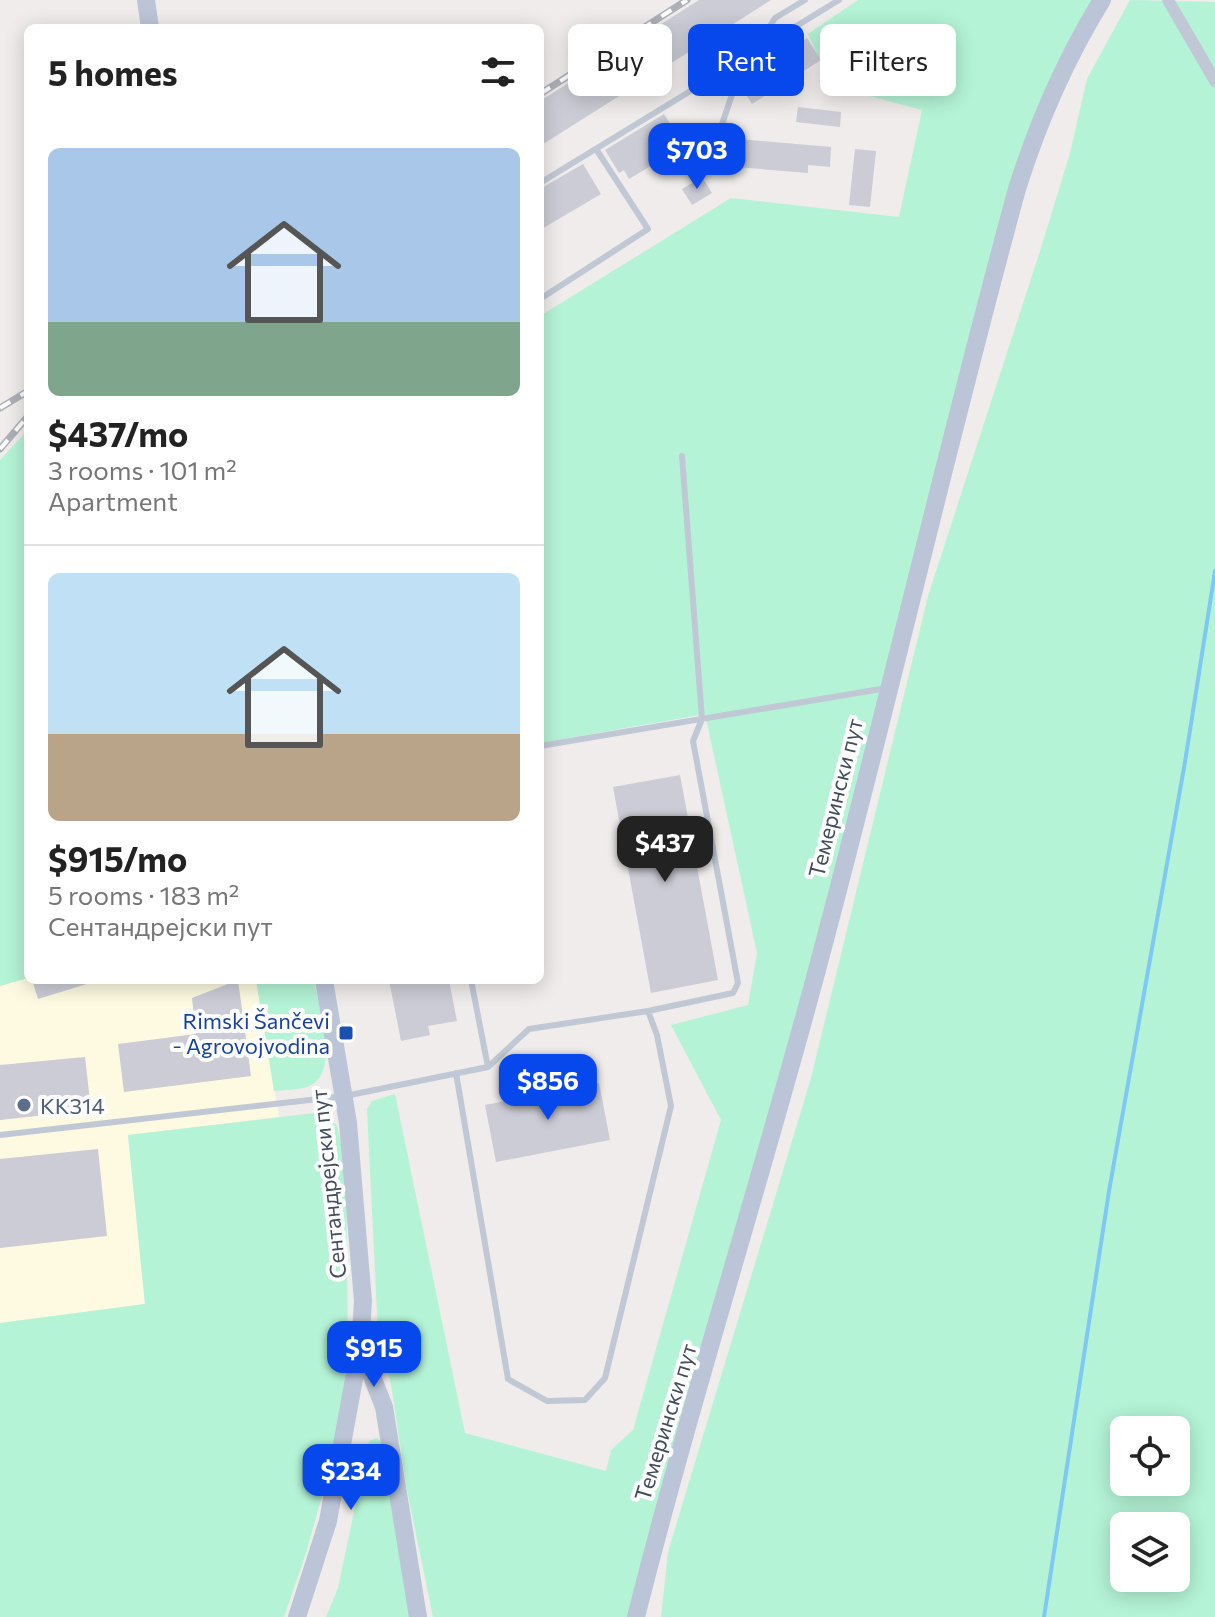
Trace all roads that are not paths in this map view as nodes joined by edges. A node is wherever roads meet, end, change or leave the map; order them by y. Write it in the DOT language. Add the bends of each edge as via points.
graph roads {
  1 [pos="146,0"];
  2 [pos="805,0"];
  3 [pos="839,0"];
  4 [pos="1102,0"];
  5 [pos="1168,0"];
  6 [pos="149,24"];
  7 [pos="771,24"];
  8 [pos="799,24"];
  9 [pos="1215,81"];
  10 [pos="688,92"];
  11 [pos="731,96"];
  12 [pos="596,149"];
  13 [pos="719,171"];
  14 [pos="544,181"];
  15 [pos="544,296"];
  16 [pos="682,456"];
  17 [pos="887,688"];
  18 [pos="702,719"];
  19 [pos="544,745"];
  20 [pos="325,984"];
  21 [pos="472,984"];
  22 [pos="648,1011"];
  23 [pos="488,1067"];
  24 [pos="456,1073"];
  25 [pos="345,1096"];
  26 [pos="0,1135"];
  27 [pos="360,1346"];
  28 [pos="297,1617"];
  29 [pos="418,1617"];
  30 [pos="636,1617"];
  1 -- 6 [label="main road"];
  2 -- 7 [label="lane"];
  3 -- 8 [label="lane"];
  4 -- 17 [label="main road, Темерински пут" via="1065,65 1017,189"];
  5 -- 9 [label="street"];
  10 -- 12 [label="lane"];
  11 -- 13 [label="lane" via="720,130"];
  12 -- 14 [label="lane"];
  12 -- 15 [label="lane" via="648,229"];
  16 -- 18 [label="lane"];
  17 -- 18 [label="lane"];
  17 -- 30 [label="main road, Темерински пут" via="790,1070"];
  18 -- 19 [label="lane"];
  18 -- 22 [label="lane" via="693,741 738,983 733,993"];
  20 -- 25 [label="main road, Сентандрејски пут"];
  21 -- 23 [label="lane"];
  22 -- 23 [label="lane" via="529,1029"];
  22 -- 24 [label="lane" via="671,1106 605,1378 585,1400 547,1401 508,1379"];
  23 -- 24 [label="lane"];
  24 -- 25 [label="lane"];
  25 -- 26 [label="lane"];
  25 -- 27 [label="main road, Сентандрејски пут" via="363,1288"];
  27 -- 28 [label="main road, Сентандрејски пут" via="328,1521"];
  27 -- 29 [label="main road" via="382,1400"];
}
